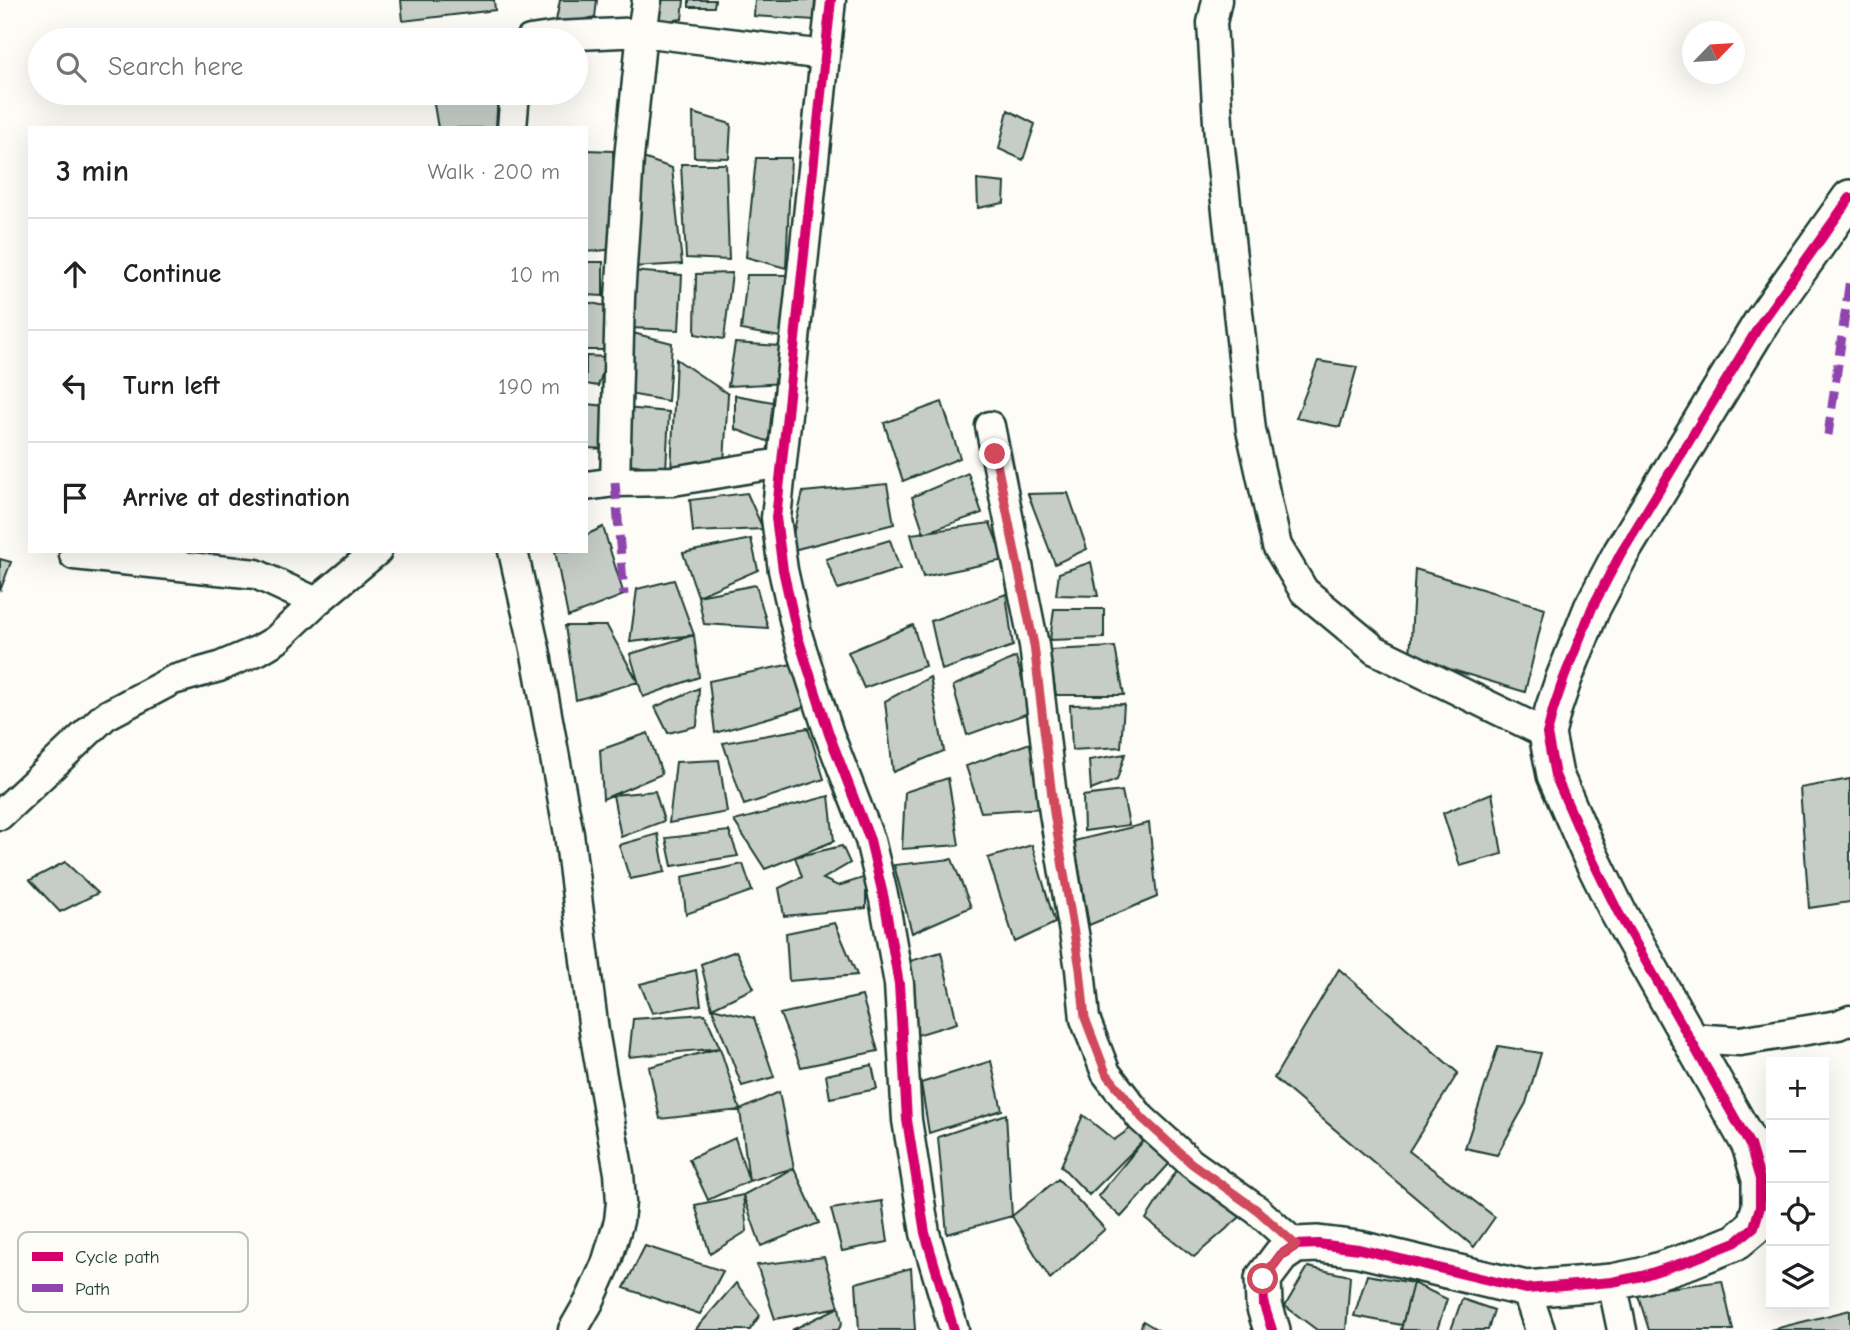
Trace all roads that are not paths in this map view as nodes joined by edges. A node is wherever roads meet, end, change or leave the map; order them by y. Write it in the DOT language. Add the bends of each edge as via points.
graph roads {
  1 [pos="647,0"];
  2 [pos="831,0"];
  3 [pos="1217,0"];
  4 [pos="642,32"];
  5 [pos="588,35"];
  6 [pos="824,55"];
  7 [pos="514,105"];
  8 [pos="512,126"];
  9 [pos="1850,198"];
  10 [pos="990,426"];
  11 [pos="781,463"];
  12 [pos="615,482"];
  13 [pos="588,486"];
  14 [pos="375,553"];
  15 [pos="513,553"];
  16 [pos="74,555"];
  17 [pos="316,602"];
  18 [pos="1547,734"];
  19 [pos="0,815"];
  20 [pos="1850,1020"];
  21 [pos="1689,1038"];
  22 [pos="1296,1245"];
  23 [pos="1612,1282"];
  24 [pos="1526,1289"];
  25 [pos="573,1330"];
  26 [pos="954,1330"];
  27 [pos="1272,1330"];
  28 [pos="1540,1330"];
  29 [pos="1622,1330"];
  1 -- 4 [label="street"];
  2 -- 6 [label="street"];
  3 -- 18 [label="street" via="1212,23 1219,139 1251,430 1277,546 1304,591 1375,650"];
  4 -- 5 [label="street"];
  4 -- 6 [label="street"];
  4 -- 12 [label="street" via="620,299"];
  6 -- 11 [label="street"];
  7 -- 8 [label="street"];
  9 -- 18 [label="street" via="1761,323 1622,552 1563,678"];
  10 -- 22 [label="street" via="1034,645 1085,1018 1106,1073 1142,1118 1191,1163 1257,1210"];
  11 -- 12 [label="street" via="673,481"];
  11 -- 26 [label="street" via="776,519 783,570 798,636 870,840 884,899 899,984 907,1120 925,1233"];
  12 -- 13 [label="street"];
  14 -- 17 [label="street"];
  15 -- 25 [label="street" via="569,834 594,1031 620,1173 616,1232 606,1264"];
  16 -- 17 [label="street" via="256,574"];
  17 -- 19 [label="street" via="259,650 173,680 105,716"];
  18 -- 21 [label="street" via="1555,775 1590,855"];
  20 -- 21 [label="street" via="1740,1041"];
  21 -- 23 [label="street" via="1750,1145 1760,1180 1754,1227 1736,1242 1667,1268"];
  22 -- 24 [label="street" via="1359,1250"];
  22 -- 27 [label="street" via="1281,1255 1263,1279 1264,1305"];
  23 -- 24 [label="street"];
  23 -- 29 [label="street"];
  24 -- 28 [label="street"];
}
